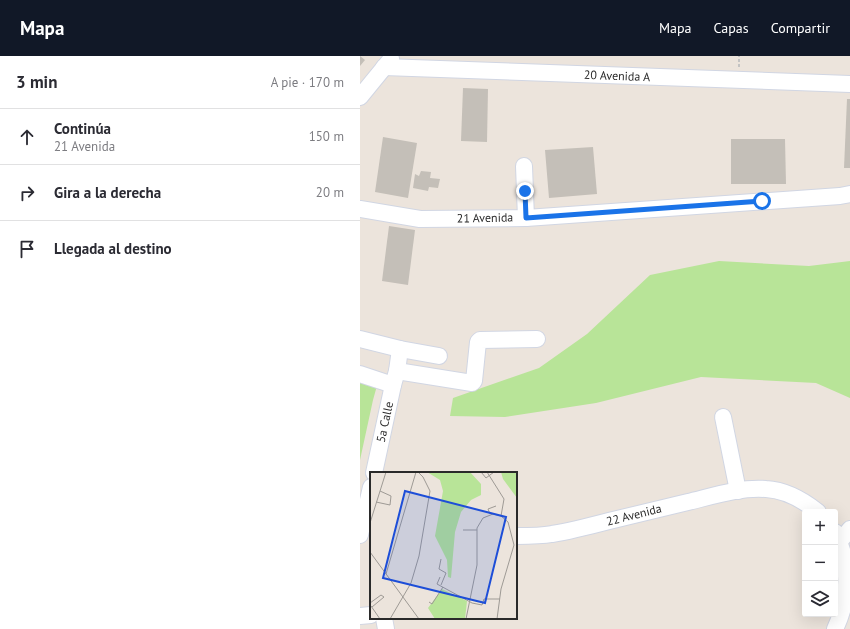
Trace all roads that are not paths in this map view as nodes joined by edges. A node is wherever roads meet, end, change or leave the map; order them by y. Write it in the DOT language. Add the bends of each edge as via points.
graph roads {
  1 [pos="389,61"];
  2 [pos="850,84"];
  3 [pos="360,97"];
  4 [pos="524,166"];
  5 [pos="850,194"];
  6 [pos="360,209"];
  7 [pos="526,218"];
  8 [pos="360,339"];
  9 [pos="537,339"];
  10 [pos="400,349"];
  11 [pos="439,356"];
  12 [pos="360,374"];
  13 [pos="395,378"];
  14 [pos="723,417"];
  15 [pos="374,472"];
  16 [pos="745,490"];
  17 [pos="370,491"];
  18 [pos="814,509"];
  19 [pos="842,534"];
  20 [pos="360,535"];
  21 [pos="517,536"];
  22 [pos="370,537"];
  23 [pos="360,538"];
  24 [pos="849,601"];
  25 [pos="384,619"];
  26 [pos="386,629"];
  27 [pos="835,629"];
  1 -- 2 [label="street, 20 Avenida A"];
  1 -- 3 [label="street"];
  4 -- 7 [label="street"];
  5 -- 7 [label="street, 21 Avenida"];
  6 -- 7 [label="street, 21 Avenida" via="420,219"];
  8 -- 10 [label="street"];
  9 -- 13 [label="street" via="480,340 472,383"];
  10 -- 11 [label="street"];
  10 -- 13 [label="street, 5a Calle"];
  12 -- 13 [label="street"];
  13 -- 15 [label="street, 5a Calle"];
  14 -- 16 [label="street"];
  16 -- 18 [label="street, 22 Avenida" via="768,489 783,492"];
  16 -- 21 [label="street, 22 Avenida" via="579,529"];
  17 -- 20 [label="street"];
  19 -- 24 [label="street" via="849,570"];
  22 -- 23 [label="street"];
  24 -- 27 [label="street"];
  25 -- 26 [label="street"];
}
